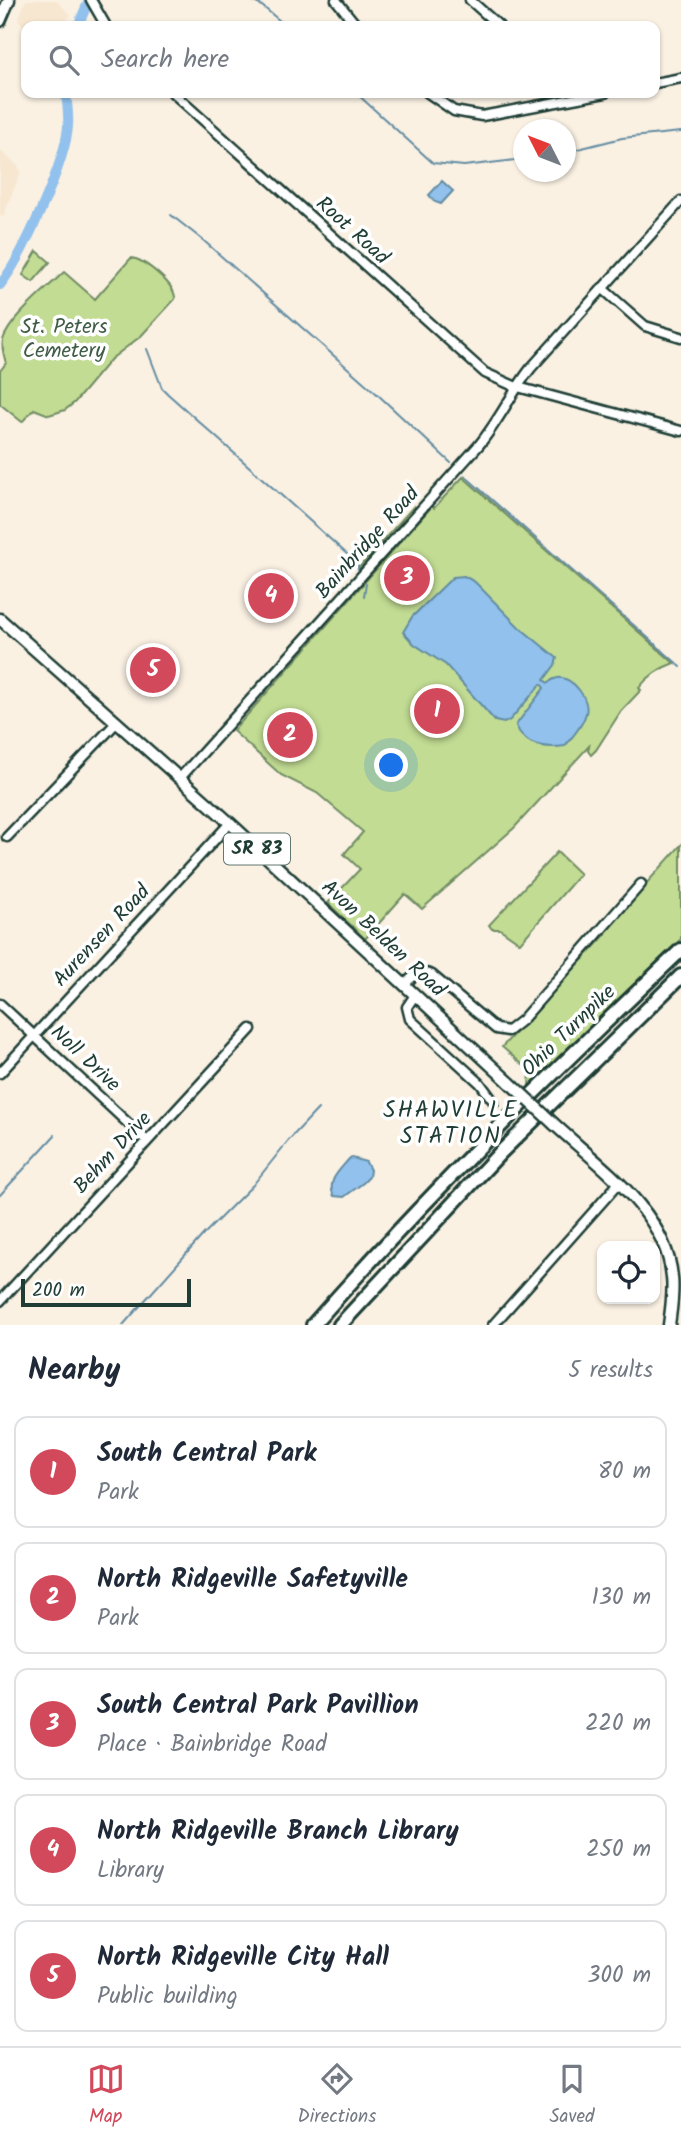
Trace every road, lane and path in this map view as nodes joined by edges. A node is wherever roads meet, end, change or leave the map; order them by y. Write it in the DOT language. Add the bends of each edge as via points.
graph roads {
  1 [pos="9,0"];
  2 [pos="335,0"];
  3 [pos="470,0"];
  4 [pos="92,2"];
  5 [pos="0,21"];
  6 [pos="103,21"];
  7 [pos="353,21"];
  8 [pos="493,21"];
  9 [pos="681,78"];
  10 [pos="660,82"];
  11 [pos="179,98"];
  12 [pos="435,98"];
  13 [pos="552,98"];
  14 [pos="579,98"];
  15 [pos="553,103"];
  16 [pos="679,207"];
  17 [pos="602,289"];
  18 [pos="681,337"];
  19 [pos="515,386"];
  20 [pos="681,431"];
  21 [pos="0,619"];
  22 [pos="117,722"];
  23 [pos="180,778"];
  24 [pos="230,823"];
  25 [pos="7,837"];
  26 [pos="641,884"];
  27 [pos="681,950"];
  28 [pos="681,976"];
  29 [pos="404,985"];
  30 [pos="415,995"];
  31 [pos="0,1004"];
  32 [pos="251,1029"];
  33 [pos="34,1035"];
  34 [pos="0,1073"];
  35 [pos="494,1102"];
  36 [pos="146,1140"];
  37 [pos="618,1184"];
  38 [pos="677,1275"];
  39 [pos="0,1301"];
  40 [pos="313,1325"];
  41 [pos="340,1325"];
  42 [pos="494,1325"];
  43 [pos="669,1325"];
  1 -- 5 [label="main road"];
  2 -- 7 [label="street"];
  3 -- 8 [label="street"];
  4 -- 6 [label="street"];
  9 -- 10 [label="street"];
  11 -- 19 [label="street, Root Road" via="469,360"];
  12 -- 15 [label="street" via="471,116"];
  13 -- 15 [label="street"];
  14 -- 15 [label="street"];
  16 -- 17 [label="street, Bainbridge Road"];
  17 -- 18 [label="street" via="642,324"];
  17 -- 19 [label="street, Bainbridge Road"];
  19 -- 20 [label="street, Root Road"];
  19 -- 23 [label="street, Bainbridge Road" via="500,418 479,445"];
  21 -- 22 [label="main road, Avon Belden Road / SR 83"];
  22 -- 23 [label="main road, Avon Belden Road / SR 83"];
  22 -- 25 [label="street"];
  23 -- 24 [label="main road, Avon Belden Road / SR 83"];
  24 -- 29 [label="main road, Avon Belden Road / SR 83"];
  24 -- 33 [label="street, Aurensen Road"];
  26 -- 29 [label="street" via="508,1031 496,1029 428,973 416,974"];
  27 -- 40 [label="highway, Ohio Turnpike" via="522,1102"];
  28 -- 41 [label="highway, Ohio Turnpike" via="500,1153"];
  29 -- 30 [label="main road, Avon Belden Road / SR 83"];
  30 -- 35 [label="street" via="408,1004 408,1015"];
  30 -- 37 [label="main road, Avon Belden Road / SR 83, bridge"];
  31 -- 33 [label="street, Noll Drive"];
  32 -- 36 [label="street, Behm Drive"];
  33 -- 34 [label="street, Aurensen Road"];
  33 -- 36 [label="street, Noll Drive"];
  36 -- 39 [label="street, Behm Drive"];
  37 -- 38 [label="main road, Avon Belden Road / SR 83" via="652,1220"];
  37 -- 42 [label="street"];
  38 -- 43 [label="main road, Avon Belden Road / SR 83"];
}
